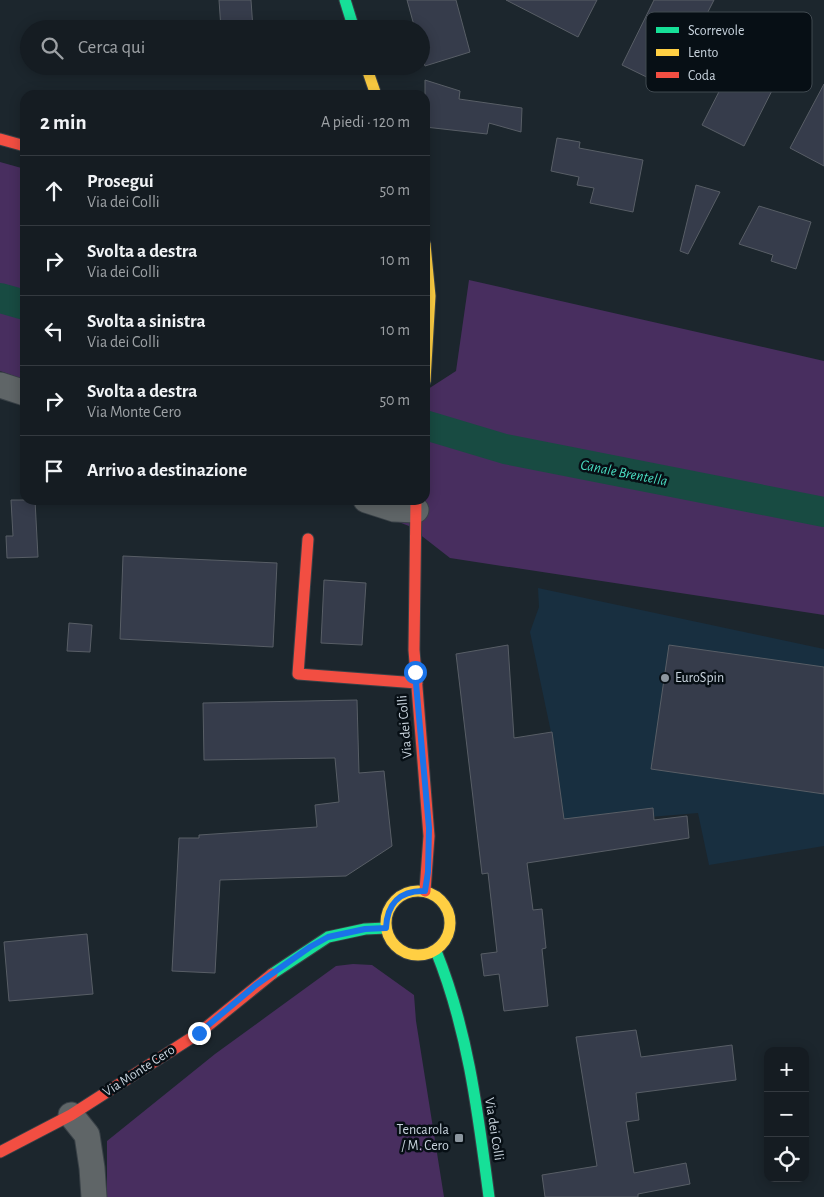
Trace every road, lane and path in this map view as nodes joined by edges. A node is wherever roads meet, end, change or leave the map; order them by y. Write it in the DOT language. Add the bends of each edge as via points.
graph roads {
  1 [pos="346,0"];
  2 [pos="352,20"];
  3 [pos="369,75"];
  4 [pos="374,90"];
  5 [pos="0,139"];
  6 [pos="20,145"];
  7 [pos="0,385"];
  8 [pos="20,391"];
  9 [pos="382,505"];
  10 [pos="416,505"];
  11 [pos="308,539"];
  12 [pos="417,683"];
  13 [pos="425,891"];
  14 [pos="386,928"];
  15 [pos="436,951"];
  16 [pos="71,1115"];
  17 [pos="0,1152"];
  18 [pos="94,1197"];
  19 [pos="489,1197"];
  1 -- 2 [label="main road"];
  3 -- 4 [label="main road"];
  5 -- 6 [label="main road"];
  7 -- 8 [label="street"];
  9 -- 10 [label="street" via="394,509"];
  10 -- 12 [label="main road, Via dei Colli" via="413,597"];
  11 -- 12 [label="main road" via="298,674"];
  12 -- 13 [label="main road, Via dei Colli" via="429,828"];
  13 -- 14 [label="main road" via="414,890 396,899 390,908"];
  13 -- 15 [label="main road" via="446,904 450,916 446,941"];
  14 -- 15 [label="main road" via="393,943 405,953 421,956"];
  14 -- 16 [label="main road, Via Monte Cero" via="328,937 310,947 256,985 199,1033"];
  15 -- 19 [label="main road, Via dei Colli" via="458,1007"];
  16 -- 17 [label="main road, Via Monte Cero"];
  16 -- 18 [label="street" via="87,1135"];
}
